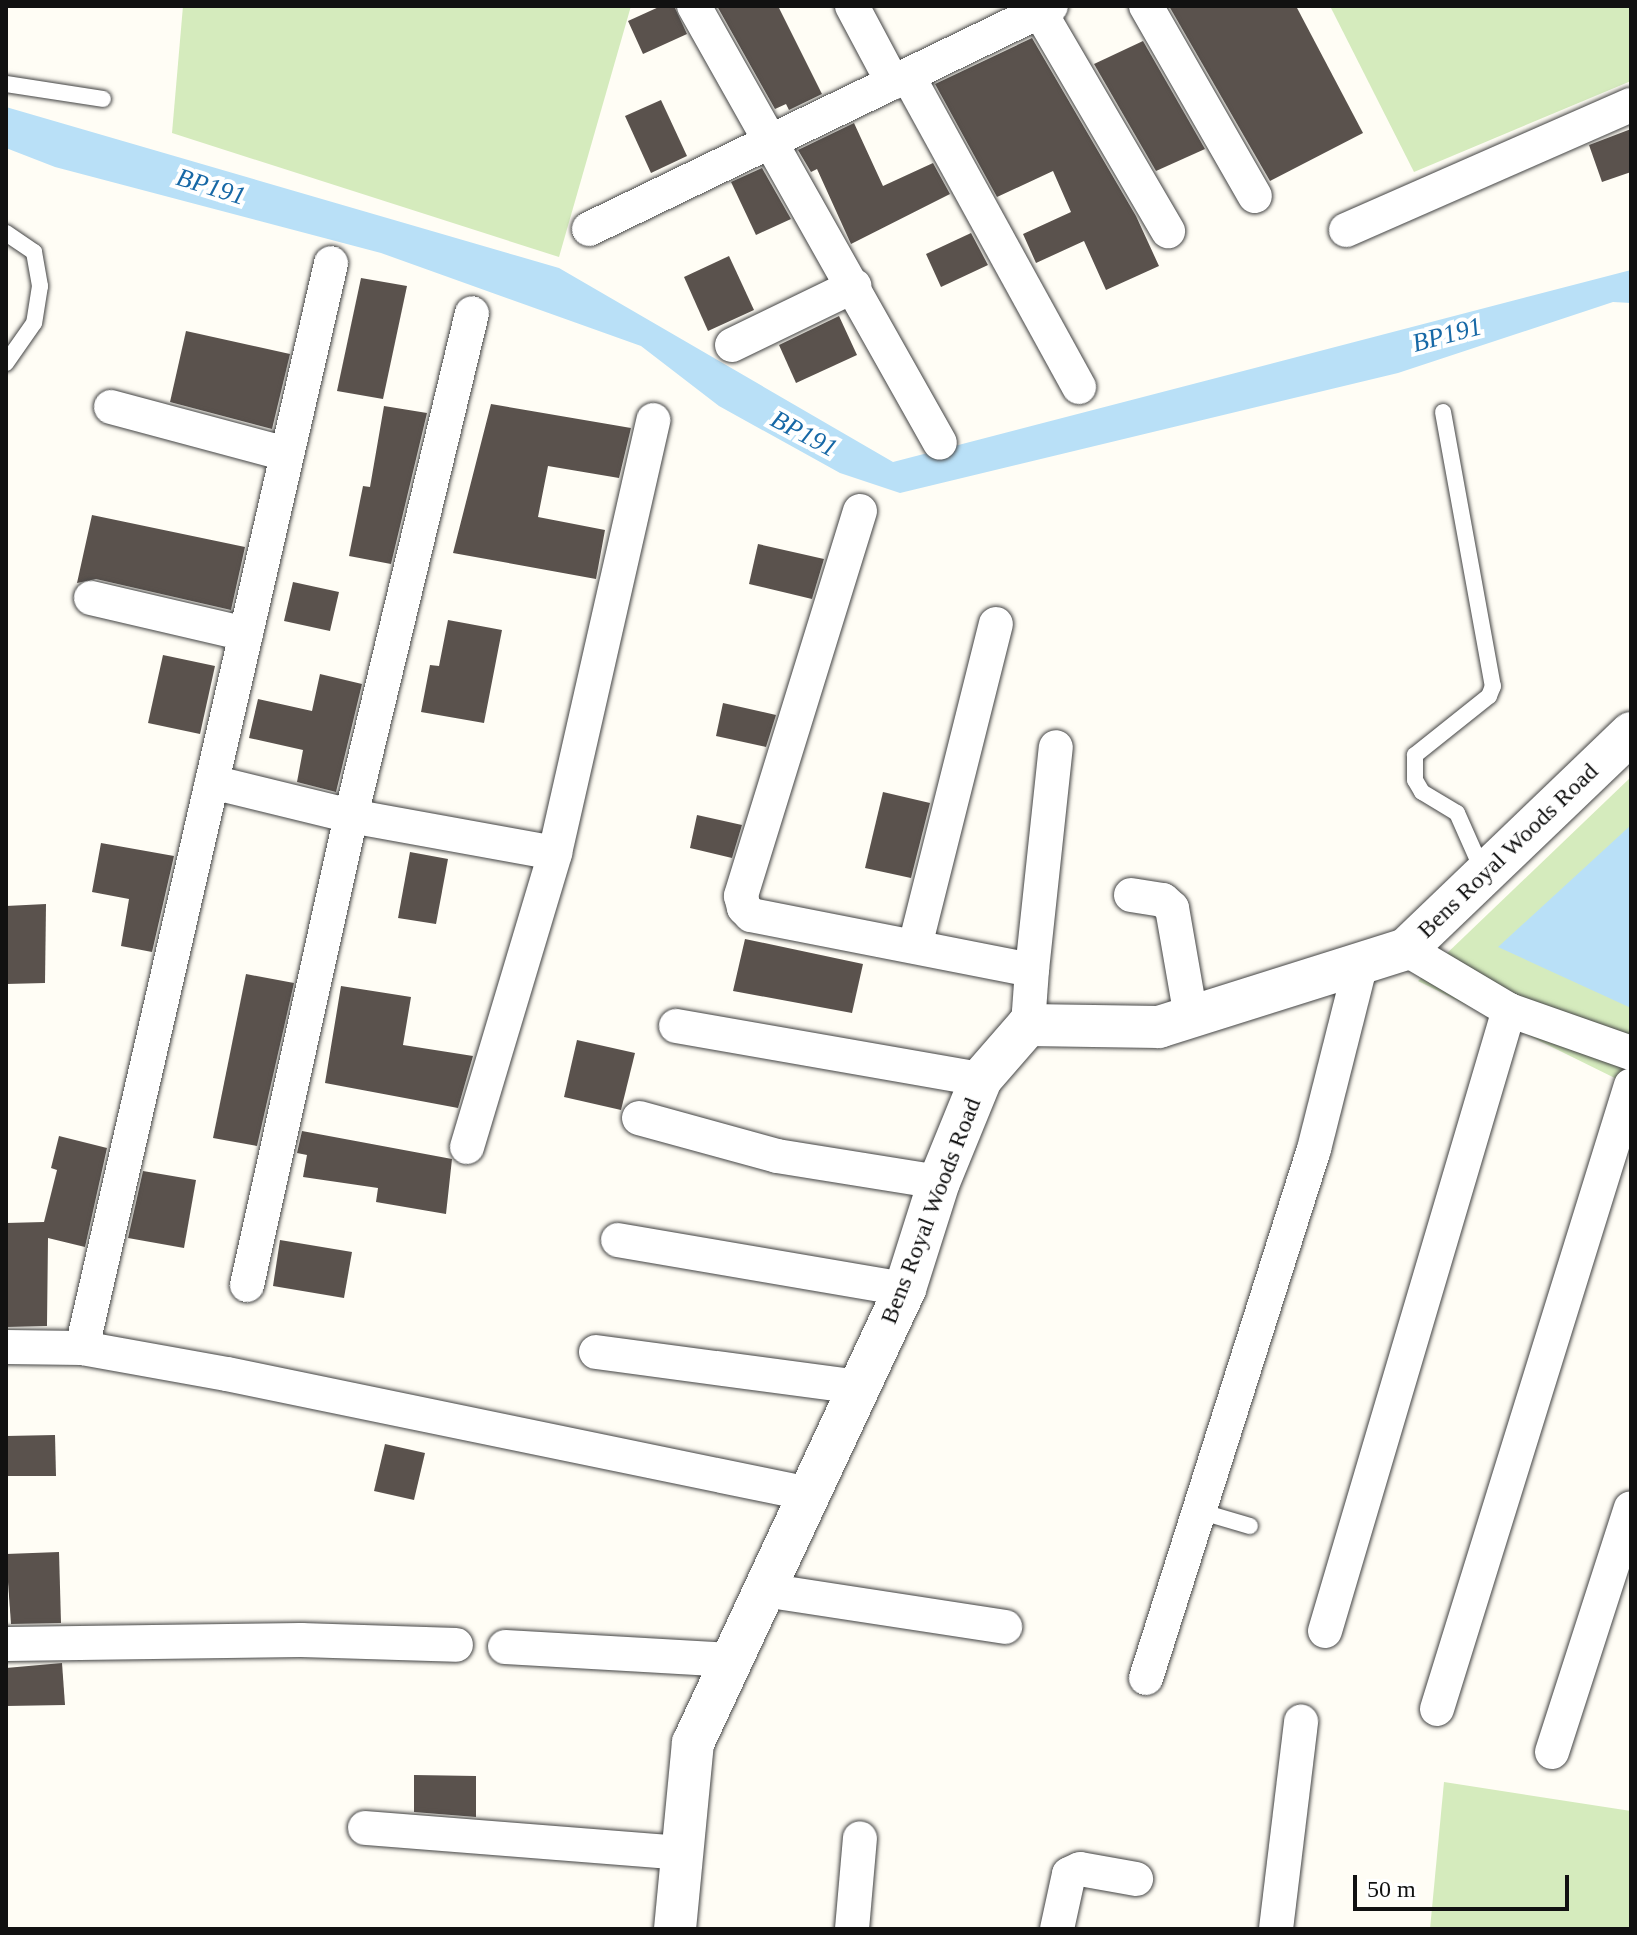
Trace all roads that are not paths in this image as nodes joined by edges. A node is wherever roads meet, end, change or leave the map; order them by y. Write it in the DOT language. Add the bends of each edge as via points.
graph roads {
  1 [pos="694,6"];
  2 [pos="852,6"];
  3 [pos="1146,6"];
  4 [pos="1030,12"];
  5 [pos="900,80"];
  6 [pos="6,84"];
  7 [pos="103,99"];
  8 [pos="1631,105"];
  9 [pos="767,144"];
  10 [pos="1255,196"];
  11 [pos="589,229"];
  12 [pos="1346,230"];
  13 [pos="1168,231"];
  14 [pos="6,233"];
  15 [pos="331,263"];
  16 [pos="854,286"];
  17 [pos="472,313"];
  18 [pos="732,345"];
  19 [pos="6,363"];
  20 [pos="1079,387"];
  21 [pos="111,407"];
  22 [pos="1443,412"];
  23 [pos="653,420"];
  24 [pos="940,443"];
  25 [pos="287,454"];
  26 [pos="860,511"];
  27 [pos="91,598"];
  28 [pos="996,624"];
  29 [pos="246,634"];
  30 [pos="1631,733"];
  31 [pos="1056,747"];
  32 [pos="212,782"];
  33 [pos="351,816"];
  34 [pos="555,853"];
  35 [pos="1484,874"];
  36 [pos="1131,895"];
  37 [pos="915,946"];
  38 [pos="1406,949"];
  39 [pos="1361,963"];
  40 [pos="1032,970"];
  41 [pos="1509,1010"];
  42 [pos="1191,1017"];
  43 [pos="1028,1025"];
  44 [pos="676,1026"];
  45 [pos="1631,1053"];
  46 [pos="981,1079"];
  47 [pos="1631,1085"];
  48 [pos="639,1118"];
  49 [pos="467,1147"];
  50 [pos="939,1182"];
  51 [pos="618,1240"];
  52 [pos="247,1285"];
  53 [pos="905,1289"];
  54 [pos="6,1347"];
  55 [pos="82,1348"];
  56 [pos="596,1352"];
  57 [pos="860,1387"];
  58 [pos="809,1494"];
  59 [pos="1631,1508"];
  60 [pos="1199,1511"];
  61 [pos="1250,1526"];
  62 [pos="764,1590"];
  63 [pos="1005,1627"];
  64 [pos="1325,1631"];
  65 [pos="6,1644"];
  66 [pos="456,1645"];
  67 [pos="505,1647"];
  68 [pos="732,1660"];
  69 [pos="1146,1678"];
  70 [pos="1437,1709"];
  71 [pos="1301,1721"];
  72 [pos="1552,1752"];
  73 [pos="365,1828"];
  74 [pos="860,1838"];
  75 [pos="683,1853"];
  76 [pos="1136,1879"];
  77 [pos="675,1929"];
  78 [pos="852,1929"];
  79 [pos="1057,1929"];
  80 [pos="1276,1929"];
  1 -- 9 [label="street"];
  2 -- 5 [label="street"];
  3 -- 10 [label="street"];
  4 -- 5 [label="street"];
  4 -- 13 [label="street"];
  5 -- 9 [label="street"];
  5 -- 20 [label="street"];
  6 -- 7 [label="lane"];
  8 -- 12 [label="street"];
  9 -- 11 [label="street"];
  9 -- 16 [label="street"];
  14 -- 19 [label="lane" via="34,252 40,286 34,323"];
  15 -- 25 [label="street"];
  16 -- 18 [label="street"];
  16 -- 24 [label="street"];
  17 -- 33 [label="street"];
  21 -- 25 [label="street"];
  22 -- 35 [label="lane" via="1493,686 1489,696 1415,755 1415,780 1422,792 1457,813"];
  23 -- 34 [label="street"];
  25 -- 29 [label="street"];
  26 -- 37 [label="street" via="741,896 751,915"];
  27 -- 29 [label="street"];
  28 -- 37 [label="street"];
  29 -- 32 [label="street"];
  30 -- 35 [label="street, Bens Royal Woods Road"];
  31 -- 40 [label="street"];
  32 -- 33 [label="street"];
  32 -- 55 [label="street"];
  33 -- 34 [label="street"];
  33 -- 52 [label="street"];
  34 -- 49 [label="street"];
  35 -- 38 [label="street, Bens Royal Woods Road"];
  36 -- 42 [label="street" via="1163,900 1172,908"];
  37 -- 40 [label="street"];
  38 -- 39 [label="street, Bens Royal Woods Road"];
  38 -- 41 [label="street"];
  39 -- 42 [label="street, Bens Royal Woods Road"];
  39 -- 60 [label="street" via="1314,1149"];
  40 -- 43 [label="street"];
  41 -- 45 [label="street"];
  41 -- 64 [label="street"];
  42 -- 43 [label="street, Bens Royal Woods Road" via="1159,1027"];
  43 -- 46 [label="street, Bens Royal Woods Road"];
  44 -- 46 [label="street"];
  46 -- 50 [label="street, Bens Royal Woods Road"];
  47 -- 70 [label="street"];
  48 -- 50 [label="street" via="777,1156"];
  50 -- 53 [label="street, Bens Royal Woods Road"];
  51 -- 53 [label="street"];
  53 -- 57 [label="street, Bens Royal Woods Road"];
  54 -- 55 [label="street"];
  55 -- 58 [label="street"];
  56 -- 57 [label="street"];
  57 -- 58 [label="street, Bens Royal Woods Road"];
  58 -- 62 [label="street, Bens Royal Woods Road"];
  59 -- 72 [label="street"];
  60 -- 61 [label="lane"];
  60 -- 69 [label="street"];
  62 -- 63 [label="street"];
  62 -- 68 [label="street, Bens Royal Woods Road"];
  65 -- 66 [label="street" via="301,1640"];
  67 -- 68 [label="street"];
  68 -- 75 [label="street, Bens Royal Woods Road" via="693,1743"];
  71 -- 80 [label="street"];
  73 -- 75 [label="street"];
  74 -- 78 [label="street"];
  75 -- 77 [label="street, Bens Royal Woods Road"];
  76 -- 79 [label="street" via="1080,1869 1069,1874"];
}
